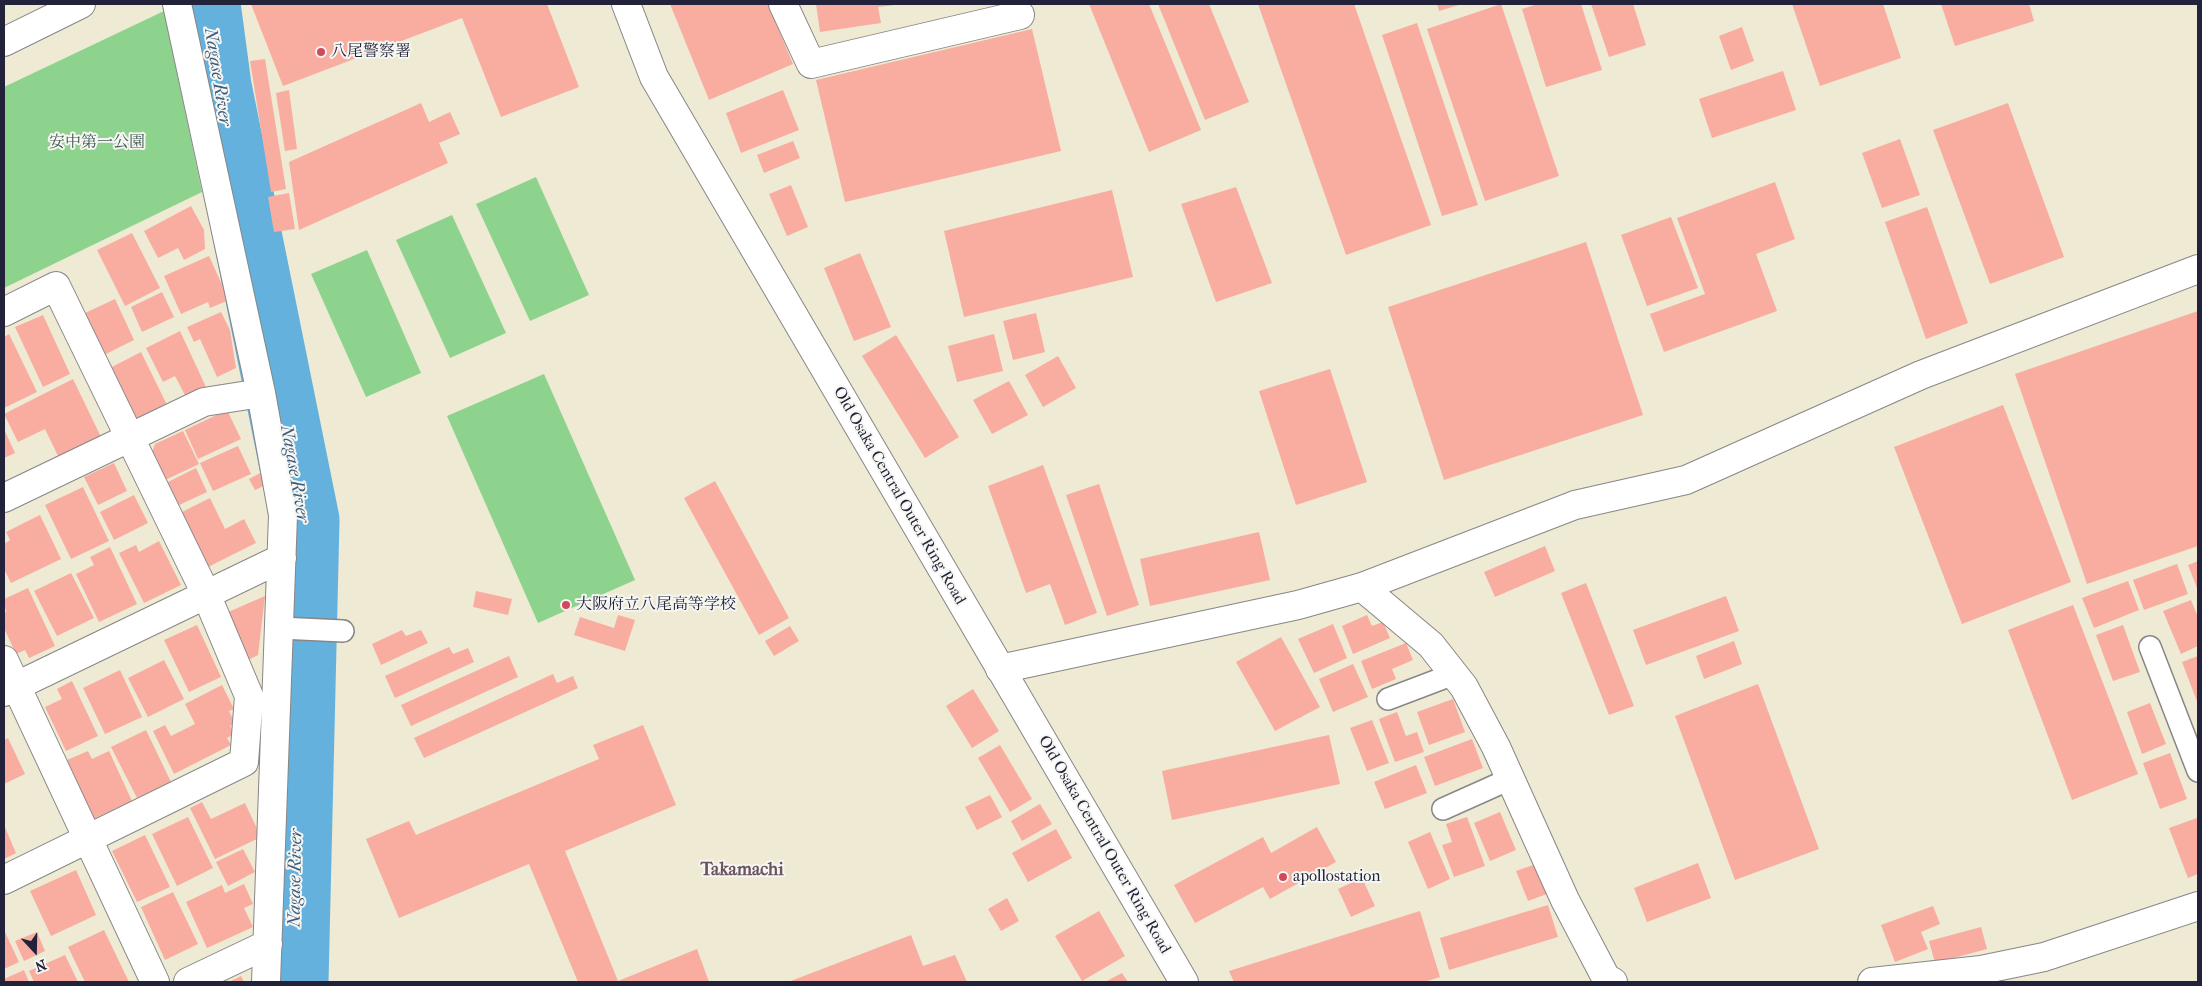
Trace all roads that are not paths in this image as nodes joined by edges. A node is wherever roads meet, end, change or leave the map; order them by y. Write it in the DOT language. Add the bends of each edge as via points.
graph roads {
  1 [pos="81,4"];
  2 [pos="178,4"];
  3 [pos="626,4"];
  4 [pos="783,4"];
  5 [pos="1020,15"];
  6 [pos="4,42"];
  7 [pos="2198,269"];
  8 [pos="4,312"];
  9 [pos="261,393"];
  10 [pos="130,438"];
  11 [pos="4,498"];
  12 [pos="282,558"];
  13 [pos="1362,587"];
  14 [pos="206,594"];
  15 [pos="282,628"];
  16 [pos="343,632"];
  17 [pos="2150,647"];
  18 [pos="4,660"];
  19 [pos="1000,669"];
  20 [pos="1454,674"];
  21 [pos="10,689"];
  22 [pos="1388,700"];
  23 [pos="2198,771"];
  24 [pos="1510,779"];
  25 [pos="1443,809"];
  26 [pos="88,839"];
  27 [pos="4,880"];
  28 [pos="2198,906"];
  29 [pos="268,944"];
  30 [pos="1954,977"];
  31 [pos="155,982"];
  32 [pos="188,982"];
  33 [pos="266,982"];
  34 [pos="1184,982"];
  35 [pos="1613,982"];
  36 [pos="1872,982"];
  1 -- 6 [label="street"];
  2 -- 9 [label="street"];
  3 -- 19 [label="street, Old Osaka Central Outer Ring Road" via="654,77"];
  4 -- 5 [label="street" via="811,64"];
  7 -- 13 [label="street" via="1920,375 1686,480 1576,505"];
  8 -- 10 [label="street" via="56,286"];
  9 -- 10 [label="street" via="204,402"];
  9 -- 12 [label="street" via="282,515"];
  10 -- 11 [label="street"];
  10 -- 14 [label="street"];
  12 -- 14 [label="street"];
  12 -- 15 [label="street"];
  13 -- 19 [label="street" via="1298,605"];
  13 -- 20 [label="street" via="1430,645"];
  14 -- 21 [label="street"];
  14 -- 26 [label="street" via="249,696 244,762"];
  15 -- 16 [label="lane"];
  15 -- 29 [label="street"];
  17 -- 23 [label="lane"];
  18 -- 21 [label="street"];
  19 -- 34 [label="street, Old Osaka Central Outer Ring Road"];
  20 -- 22 [label="lane"];
  20 -- 24 [label="street" via="1464,687"];
  21 -- 26 [label="street"];
  24 -- 25 [label="lane"];
  24 -- 35 [label="street" via="1565,900 1606,978"];
  26 -- 27 [label="street"];
  26 -- 31 [label="street"];
  28 -- 30 [label="street" via="2044,957"];
  29 -- 32 [label="street"];
  29 -- 33 [label="street"];
  30 -- 36 [label="street"];
}
